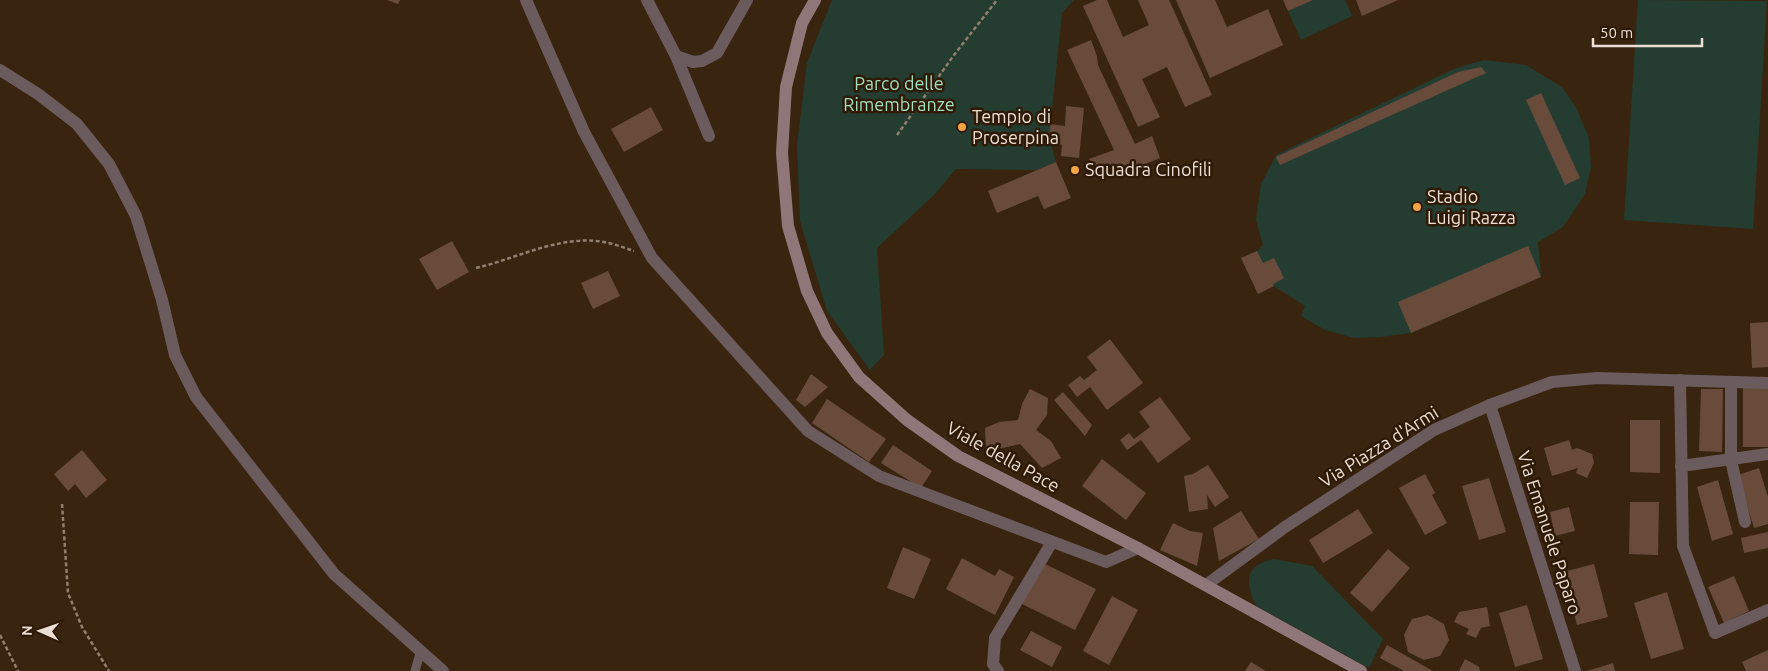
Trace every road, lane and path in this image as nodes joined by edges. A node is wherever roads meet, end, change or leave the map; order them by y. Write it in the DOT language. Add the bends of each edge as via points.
graph roads {
  1 [pos="526,0"];
  2 [pos="647,0"];
  3 [pos="747,0"];
  4 [pos="814,0"];
  5 [pos="997,0"];
  6 [pos="676,56"];
  7 [pos="0,70"];
  8 [pos="897,135"];
  9 [pos="709,136"];
  10 [pos="652,258"];
  11 [pos="476,268"];
  12 [pos="1680,380"];
  13 [pos="1731,382"];
  14 [pos="1768,383"];
  15 [pos="1490,405"];
  16 [pos="1768,454"];
  17 [pos="1732,460"];
  18 [pos="1681,466"];
  19 [pos="62,504"];
  20 [pos="1745,522"];
  21 [pos="1052,542"];
  22 [pos="1138,548"];
  23 [pos="1206,585"];
  24 [pos="1768,610"];
  25 [pos="0,636"];
  26 [pos="420,650"];
  27 [pos="18,671"];
  28 [pos="109,671"];
  29 [pos="415,671"];
  30 [pos="443,671"];
  31 [pos="998,671"];
  32 [pos="1362,671"];
  33 [pos="1575,671"];
  1 -- 10 [label="street" via="584,132"];
  2 -- 6 [label="street"];
  3 -- 6 [label="street" via="717,53 693,62"];
  4 -- 22 [label="main road, Viale della Pace" via="802,24 786,87 782,153 788,226 807,291 827,333 859,377 907,420 951,451"];
  5 -- 8 [label="path"];
  6 -- 9 [label="street"];
  7 -- 26 [label="street" via="77,124 109,164 136,216 175,354 196,397 334,574"];
  10 -- 11 [label="path" via="623,247 587,240 541,248"];
  10 -- 21 [label="street" via="808,431 879,476"];
  12 -- 13 [label="street, Via Piazza d'Armi"];
  12 -- 15 [label="street, Via Piazza d'Armi" via="1597,378 1552,382"];
  12 -- 18 [label="street"];
  13 -- 14 [label="street, Via Piazza d'Armi"];
  13 -- 17 [label="street"];
  15 -- 23 [label="street, Via Piazza d'Armi" via="1434,430 1285,527"];
  15 -- 33 [label="street, Via Emanuele Paparo"];
  16 -- 17 [label="street"];
  17 -- 18 [label="street"];
  17 -- 20 [label="street"];
  18 -- 24 [label="street" via="1683,546 1715,633"];
  19 -- 28 [label="path" via="68,593 82,627"];
  21 -- 22 [label="street" via="1106,562"];
  21 -- 31 [label="street" via="995,638 993,664"];
  22 -- 23 [label="main road, Viale della Pace"];
  23 -- 32 [label="main road, Viale della Pace"];
  25 -- 27 [label="path"];
  26 -- 29 [label="lane"];
  26 -- 30 [label="street"];
}
